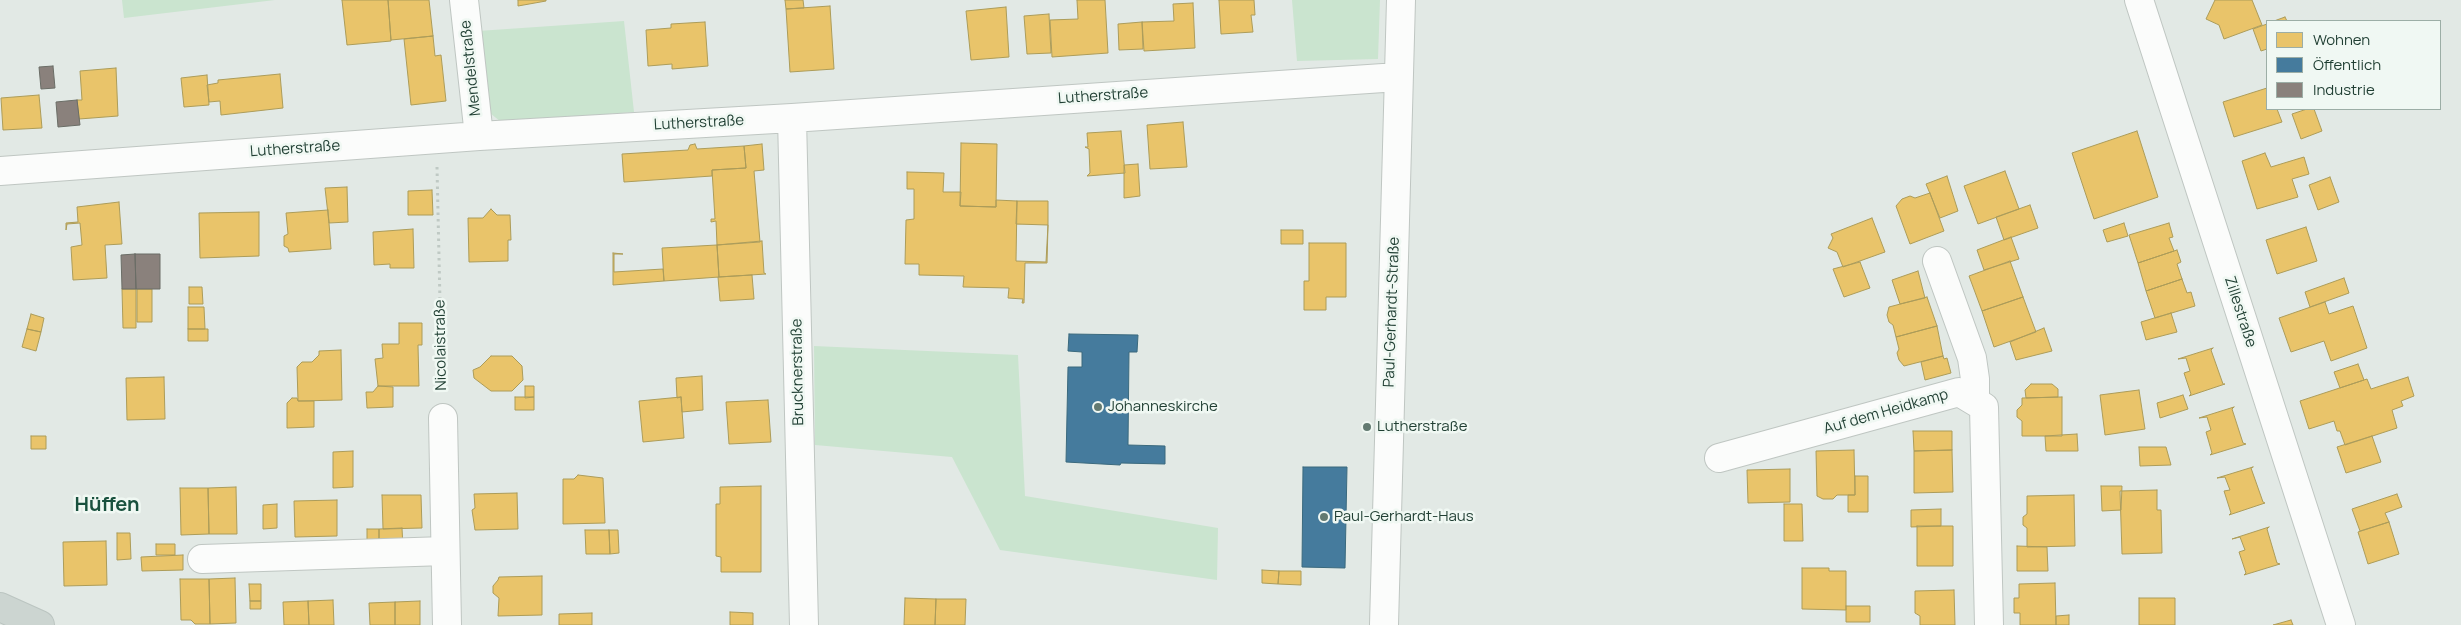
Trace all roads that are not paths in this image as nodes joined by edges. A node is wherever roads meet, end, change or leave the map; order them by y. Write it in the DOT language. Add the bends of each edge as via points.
graph roads {
  1 [pos="464,0"];
  2 [pos="1401,0"];
  3 [pos="2140,0"];
  4 [pos="1398,77"];
  5 [pos="792,118"];
  6 [pos="479,136"];
  7 [pos="0,171"];
  8 [pos="1937,261"];
  9 [pos="1975,402"];
  10 [pos="443,418"];
  11 [pos="1719,458"];
  12 [pos="446,551"];
  13 [pos="202,559"];
  14 [pos="0,607"];
  15 [pos="40,625"];
  16 [pos="447,625"];
  17 [pos="804,625"];
  18 [pos="1384,625"];
  19 [pos="1989,625"];
  20 [pos="2341,625"];
  1 -- 6 [label="street, Mendelstraße"];
  2 -- 4 [label="street, Paul-Gerhardt-Straße"];
  3 -- 20 [label="street, Zillestraße"];
  4 -- 5 [label="street, Lutherstraße"];
  4 -- 18 [label="street, Paul-Gerhardt-Straße"];
  5 -- 6 [label="street, Lutherstraße"];
  5 -- 17 [label="street, Brucknerstraße"];
  6 -- 7 [label="street, Lutherstraße"];
  8 -- 9 [label="street" via="1972,358"];
  9 -- 11 [label="street, Auf dem Heidkamp" via="1959,392"];
  9 -- 19 [label="street" via="1984,407"];
  10 -- 12 [label="street"];
  12 -- 13 [label="street"];
  12 -- 16 [label="street"];
  14 -- 15 [label="main road"];
}
